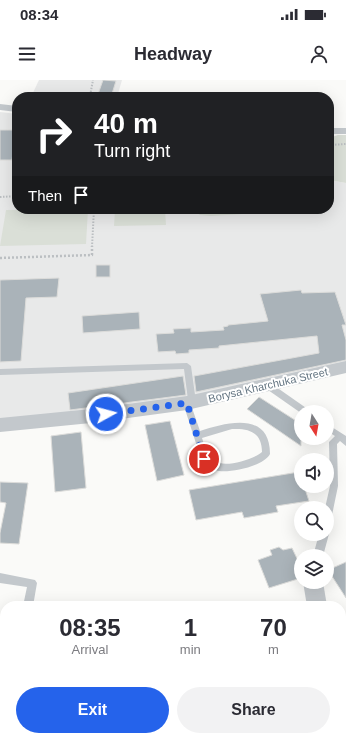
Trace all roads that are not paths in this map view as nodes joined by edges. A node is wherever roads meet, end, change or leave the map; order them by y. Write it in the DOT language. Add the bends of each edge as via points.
graph roads {
  1 [pos="0,108"];
  2 [pos="12,109"];
  3 [pos="334,131"];
  4 [pos="346,131"];
  5 [pos="346,367"];
  6 [pos="0,372"];
  7 [pos="269,385"];
  8 [pos="189,403"];
  9 [pos="296,405"];
  10 [pos="0,425"];
  11 [pos="334,432"];
  12 [pos="197,436"];
  13 [pos="343,439"];
  14 [pos="331,501"];
  15 [pos="0,578"];
  16 [pos="315,589"];
  17 [pos="29,601"];
  18 [pos="316,601"];
  1 -- 2 [label="street"];
  3 -- 4 [label="street"];
  5 -- 7 [label="street, Borysa Kharchuka Street"];
  6 -- 8 [label="lane" via="187,366"];
  7 -- 8 [label="street, Borysa Kharchuka Street"];
  7 -- 9 [label="lane"];
  8 -- 10 [label="street, Borysa Kharchuka Street"];
  8 -- 12 [label="lane"];
  11 -- 13 [label="lane"];
  12 -- 12 [label="lane" via="204,459 219,467 259,460 266,454 264,439 256,430 243,424 222,426"];
  13 -- 14 [label="lane" via="333,442 334,486"];
  15 -- 17 [label="lane" via="32,583"];
  16 -- 18 [label="street"];
}
